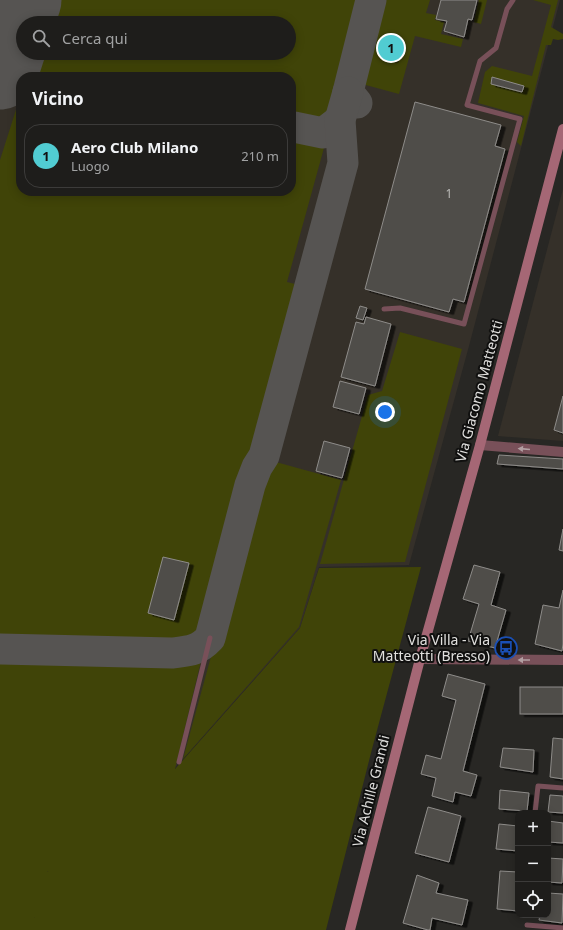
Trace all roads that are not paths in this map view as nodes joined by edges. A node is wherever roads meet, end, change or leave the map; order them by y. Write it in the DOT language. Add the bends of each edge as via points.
graph roads {
  1 [pos="513,0"];
  2 [pos="563,129"];
  3 [pos="560,149"];
  4 [pos="384,309"];
  5 [pos="480,445"];
  6 [pos="563,452"];
  7 [pos="210,638"];
  8 [pos="420,659"];
  9 [pos="563,660"];
  10 [pos="179,762"];
  11 [pos="563,788"];
  12 [pos="535,810"];
  13 [pos="527,925"];
  14 [pos="563,928"];
  15 [pos="350,930"];
  1 -- 4 [label="lane" via="507,9 496,48 480,61 467,105 520,119 464,324 400,308"];
  2 -- 3 [label="street, Via Giacomo Matteotti"];
  3 -- 5 [label="street, Via Giacomo Matteotti"];
  6 -- 5 [label="street, one-way"];
  5 -- 8 [label="street, Via Giacomo Matteotti"];
  7 -- 10 [label="lane"];
  9 -- 8 [label="street, one-way"];
  8 -- 15 [label="street, Via Achille Grandi"];
  11 -- 12 [label="lane" via="538,786"];
  13 -- 14 [label="lane"];
}
